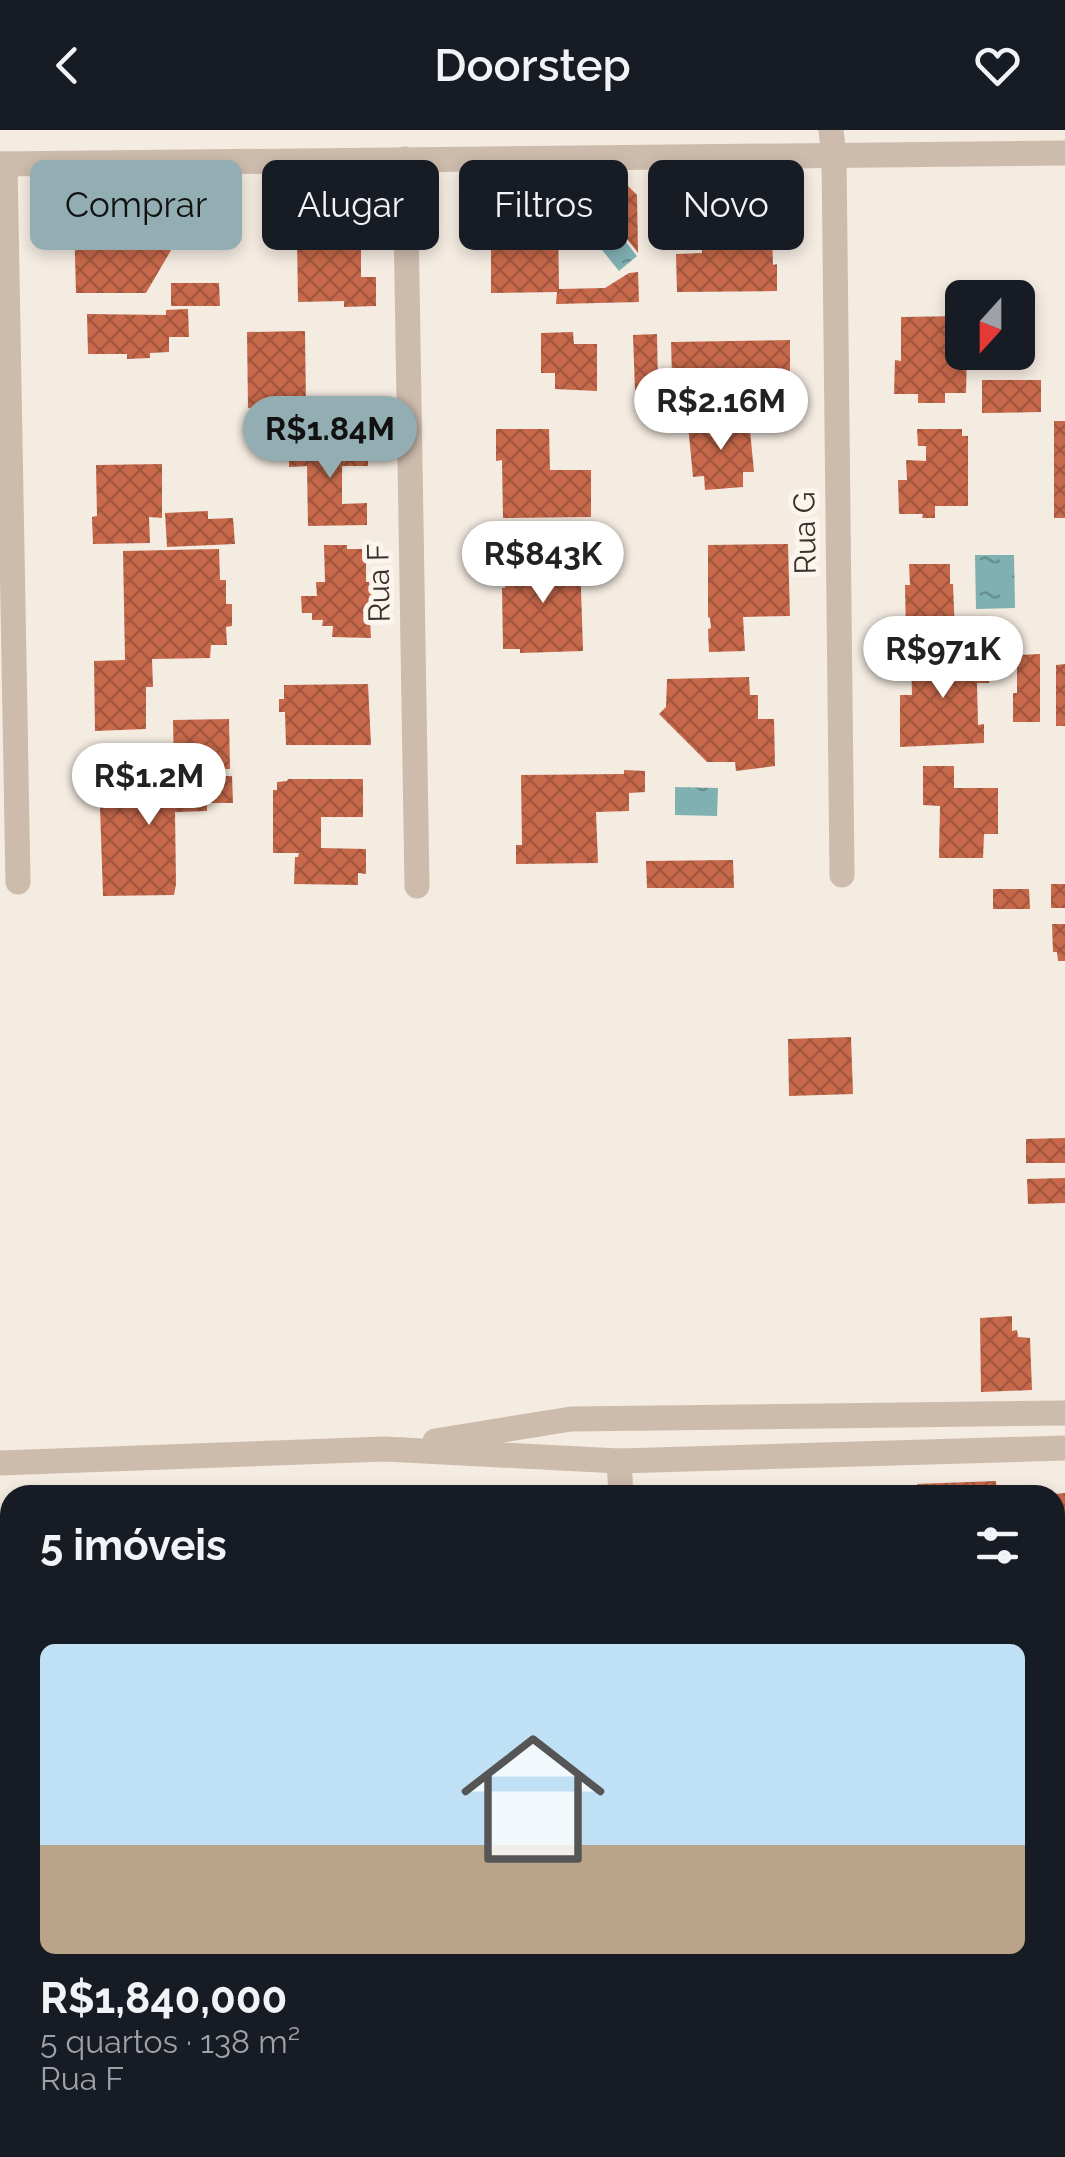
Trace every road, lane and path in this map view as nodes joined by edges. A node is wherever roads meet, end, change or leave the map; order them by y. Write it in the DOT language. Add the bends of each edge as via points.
graph roads {
  1 [pos="832,143"];
  2 [pos="1065,153"];
  3 [pos="405,160"];
  4 [pos="262,161"];
  5 [pos="2,164"];
  6 [pos="406,250"];
  7 [pos="842,875"];
  8 [pos="18,882"];
  9 [pos="417,886"];
  10 [pos="1065,1413"];
  11 [pos="1065,1448"];
  12 [pos="385,1449"];
  13 [pos="619,1461"];
  14 [pos="0,1463"];
  15 [pos="620,1485"];
  1 -- 2 [label="street"];
  1 -- 3 [label="street"];
  1 -- 7 [label="street, Rua G"];
  4 -- 5 [label="street"];
  5 -- 8 [label="street"];
  6 -- 9 [label="street, Rua F"];
  10 -- 12 [label="street" via="571,1419"];
  11 -- 13 [label="street"];
  12 -- 13 [label="street"];
  12 -- 14 [label="street"];
  13 -- 15 [label="street"];
}
